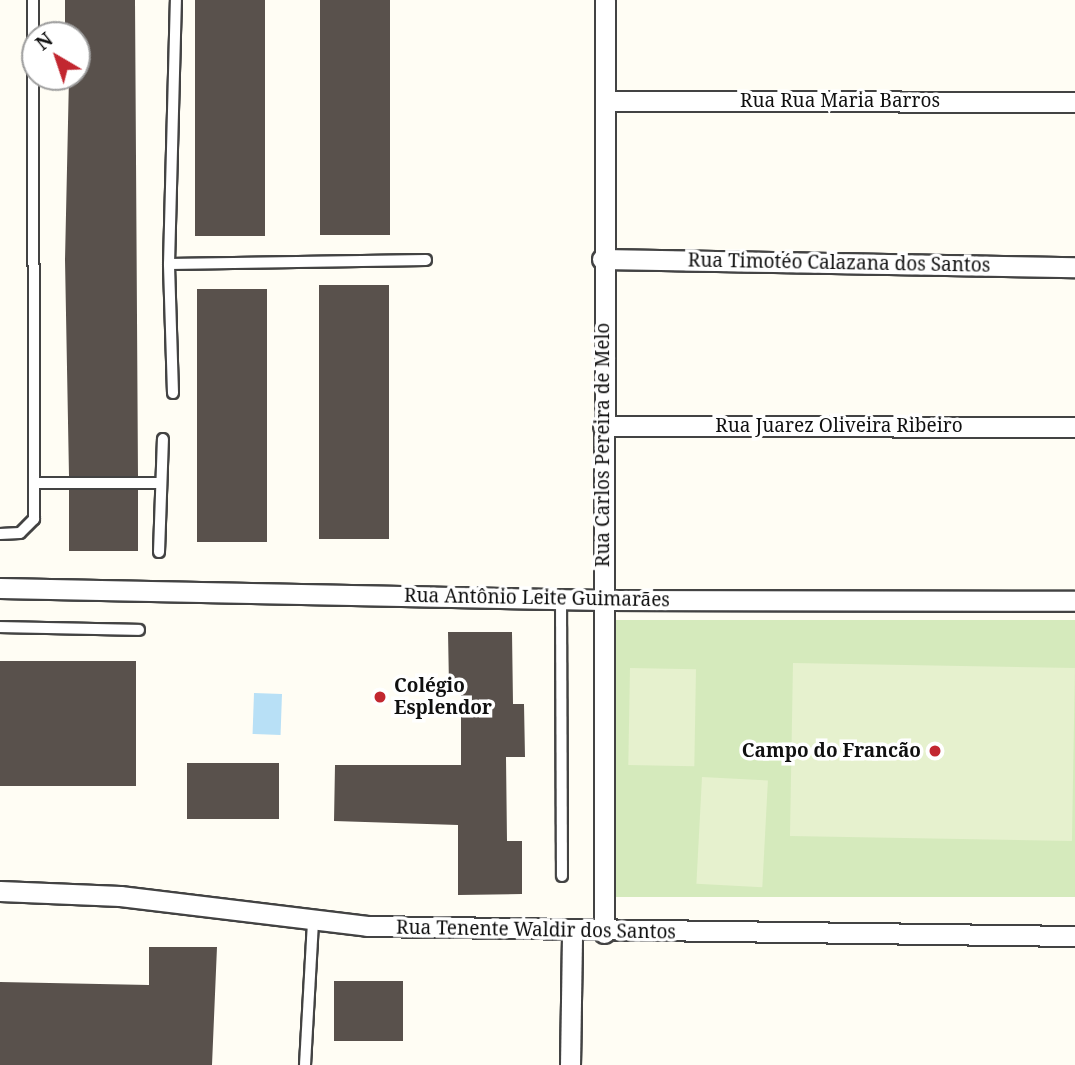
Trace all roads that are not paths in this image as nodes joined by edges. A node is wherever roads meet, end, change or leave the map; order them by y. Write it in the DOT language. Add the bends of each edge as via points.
graph roads {
  1 [pos="33,0"];
  2 [pos="176,0"];
  3 [pos="605,0"];
  4 [pos="605,101"];
  5 [pos="1075,102"];
  6 [pos="602,259"];
  7 [pos="426,260"];
  8 [pos="169,264"];
  9 [pos="1075,267"];
  10 [pos="173,393"];
  11 [pos="603,426"];
  12 [pos="1075,427"];
  13 [pos="163,439"];
  14 [pos="34,483"];
  15 [pos="160,483"];
  16 [pos="0,534"];
  17 [pos="159,552"];
  18 [pos="0,588"];
  19 [pos="561,600"];
  20 [pos="603,600"];
  21 [pos="1075,601"];
  22 [pos="0,627"];
  23 [pos="139,630"];
  24 [pos="562,876"];
  25 [pos="0,891"];
  26 [pos="313,921"];
  27 [pos="572,932"];
  28 [pos="604,933"];
  29 [pos="1075,936"];
  30 [pos="305,1065"];
  31 [pos="570,1065"];
  1 -- 14 [label="lane"];
  2 -- 8 [label="lane"];
  3 -- 4 [label="street, Rua Carlos Pereira de Melo"];
  4 -- 5 [label="street, Rua Rua Maria Barros"];
  4 -- 6 [label="street, Rua Carlos Pereira de Melo"];
  6 -- 9 [label="street, Rua Timotéo Calazana dos Santos"];
  6 -- 11 [label="street, Rua Carlos Pereira de Melo"];
  7 -- 8 [label="lane"];
  8 -- 10 [label="lane"];
  11 -- 12 [label="street, Rua Juarez Oliveira Ribeiro"];
  11 -- 20 [label="street, Rua Carlos Pereira de Melo"];
  13 -- 15 [label="lane"];
  14 -- 15 [label="lane"];
  14 -- 16 [label="lane" via="34,519 29,528"];
  15 -- 17 [label="lane"];
  18 -- 19 [label="street, Rua Antônio Leite Guimarães"];
  19 -- 20 [label="street, Rua Antônio Leite Guimarães"];
  19 -- 24 [label="lane"];
  20 -- 21 [label="street, Rua Antônio Leite Guimarães"];
  20 -- 28 [label="street, Rua Carlos Pereira de Melo"];
  22 -- 23 [label="lane"];
  25 -- 26 [label="street, Rua Tenente Waldir dos Santos" via="120,896"];
  26 -- 27 [label="street, Rua Tenente Waldir dos Santos"];
  26 -- 30 [label="lane"];
  27 -- 28 [label="street, Rua Tenente Waldir dos Santos"];
  27 -- 31 [label="street"];
  28 -- 29 [label="street, Rua Tenente Waldir dos Santos"];
}
